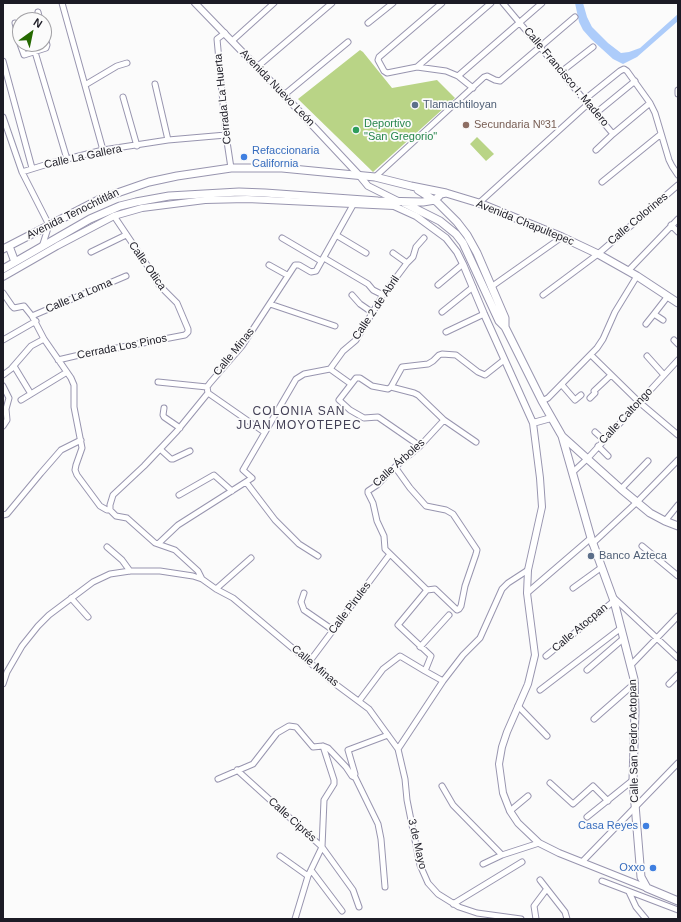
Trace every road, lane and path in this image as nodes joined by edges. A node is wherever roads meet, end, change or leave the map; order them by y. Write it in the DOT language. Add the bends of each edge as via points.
graph roads {
  1 [pos="62,3"];
  2 [pos="195,3"];
  3 [pos="274,3"];
  4 [pos="332,3"];
  5 [pos="392,3"];
  6 [pos="442,3"];
  7 [pos="491,3"];
  8 [pos="503,3"];
  9 [pos="542,3"];
  10 [pos="575,17"];
  11 [pos="520,22"];
  12 [pos="368,23"];
  13 [pos="225,33"];
  14 [pos="232,41"];
  15 [pos="348,42"];
  16 [pos="541,46"];
  17 [pos="593,47"];
  18 [pos="23,52"];
  19 [pos="35,52"];
  20 [pos="3,61"];
  21 [pos="127,63"];
  22 [pos="257,67"];
  23 [pos="418,67"];
  24 [pos="561,72"];
  25 [pos="458,76"];
  26 [pos="635,81"];
  27 [pos="155,84"];
  28 [pos="85,85"];
  29 [pos="473,88"];
  30 [pos="678,90"];
  31 [pos="678,94"];
  32 [pos="284,95"];
  33 [pos="123,97"];
  34 [pos="586,102"];
  35 [pos="650,103"];
  36 [pos="596,114"];
  37 [pos="3,117"];
  38 [pos="613,134"];
  39 [pos="661,134"];
  40 [pos="226,135"];
  41 [pos="168,140"];
  42 [pos="137,146"];
  43 [pos="103,150"];
  44 [pos="596,150"];
  45 [pos="66,159"];
  46 [pos="32,168"];
  47 [pos="231,168"];
  48 [pos="22,172"];
  49 [pos="359,175"];
  50 [pos="678,175"];
  51 [pos="375,177"];
  52 [pos="602,182"];
  53 [pos="678,185"];
  54 [pos="412,186"];
  55 [pos="446,193"];
  56 [pos="434,200"];
  57 [pos="396,203"];
  58 [pos="479,203"];
  59 [pos="353,205"];
  60 [pos="114,216"];
  61 [pos="678,219"];
  62 [pos="49,225"];
  63 [pos="671,225"];
  64 [pos="678,232"];
  65 [pos="126,235"];
  66 [pos="336,235"];
  67 [pos="562,237"];
  68 [pos="282,238"];
  69 [pos="424,238"];
  70 [pos="6,247"];
  71 [pos="42,247"];
  72 [pos="91,252"];
  73 [pos="366,253"];
  74 [pos="393,253"];
  75 [pos="598,254"];
  76 [pos="323,260"];
  77 [pos="15,262"];
  78 [pos="407,263"];
  79 [pos="463,264"];
  80 [pos="269,265"];
  81 [pos="3,269"];
  82 [pos="628,271"];
  83 [pos="287,275"];
  84 [pos="126,276"];
  85 [pos="638,276"];
  86 [pos="3,277"];
  87 [pos="438,285"];
  88 [pos="473,287"];
  89 [pos="491,287"];
  90 [pos="3,293"];
  91 [pos="383,294"];
  92 [pos="352,295"];
  93 [pos="543,295"];
  94 [pos="668,296"];
  95 [pos="678,303"];
  96 [pos="270,304"];
  97 [pos="373,312"];
  98 [pos="442,312"];
  99 [pos="484,314"];
  100 [pos="654,314"];
  101 [pos="32,316"];
  102 [pos="663,320"];
  103 [pos="36,321"];
  104 [pos="646,324"];
  105 [pos="335,326"];
  106 [pos="505,328"];
  107 [pos="446,332"];
  108 [pos="185,334"];
  109 [pos="44,339"];
  110 [pos="3,340"];
  111 [pos="591,355"];
  112 [pos="647,356"];
  113 [pos="58,360"];
  114 [pos="504,360"];
  115 [pos="678,360"];
  116 [pos="14,366"];
  117 [pos="330,369"];
  118 [pos="67,372"];
  119 [pos="612,374"];
  120 [pos="664,375"];
  121 [pos="3,376"];
  122 [pos="158,382"];
  123 [pos="351,384"];
  124 [pos="562,385"];
  125 [pos="3,386"];
  126 [pos="207,387"];
  127 [pos="391,387"];
  128 [pos="208,393"];
  129 [pos="31,394"];
  130 [pos="581,395"];
  131 [pos="590,398"];
  132 [pos="21,400"];
  133 [pos="542,401"];
  134 [pos="640,402"];
  135 [pos="164,408"];
  136 [pos="551,418"];
  137 [pos="444,420"];
  138 [pos="533,423"];
  139 [pos="3,426"];
  140 [pos="180,428"];
  141 [pos="264,432"];
  142 [pos="595,432"];
  143 [pos="678,435"];
  144 [pos="562,436"];
  145 [pos="81,440"];
  146 [pos="604,440"];
  147 [pos="476,442"];
  148 [pos="420,446"];
  149 [pos="598,446"];
  150 [pos="160,449"];
  151 [pos="190,451"];
  152 [pos="608,456"];
  153 [pos="588,458"];
  154 [pos="678,460"];
  155 [pos="648,461"];
  156 [pos="395,467"];
  157 [pos="573,472"];
  158 [pos="246,482"];
  159 [pos="621,489"];
  160 [pos="232,491"];
  161 [pos="179,495"];
  162 [pos="637,502"];
  163 [pos="678,505"];
  164 [pos="110,510"];
  165 [pos="3,515"];
  166 [pos="665,521"];
  167 [pos="678,526"];
  168 [pos="591,541"];
  169 [pos="159,543"];
  170 [pos="642,546"];
  171 [pos="107,547"];
  172 [pos="390,554"];
  173 [pos="318,556"];
  174 [pos="251,558"];
  175 [pos="602,567"];
  176 [pos="528,570"];
  177 [pos="130,571"];
  178 [pos="678,576"];
  179 [pos="202,579"];
  180 [pos="573,588"];
  181 [pos="216,589"];
  182 [pos="427,590"];
  183 [pos="304,593"];
  184 [pos="527,593"];
  185 [pos="71,598"];
  186 [pos="613,598"];
  187 [pos="449,616"];
  188 [pos="678,616"];
  189 [pos="88,617"];
  190 [pos="621,628"];
  191 [pos="333,630"];
  192 [pos="624,638"];
  193 [pos="657,638"];
  194 [pos="420,647"];
  195 [pos="546,656"];
  196 [pos="678,658"];
  197 [pos="310,661"];
  198 [pos="631,665"];
  199 [pos="587,670"];
  200 [pos="5,671"];
  201 [pos="425,671"];
  202 [pos="678,675"];
  203 [pos="443,681"];
  204 [pos="635,682"];
  205 [pos="3,684"];
  206 [pos="669,684"];
  207 [pos="540,690"];
  208 [pos="359,701"];
  209 [pos="518,706"];
  210 [pos="594,718"];
  211 [pos="388,735"];
  212 [pos="546,736"];
  213 [pos="324,746"];
  214 [pos="398,749"];
  215 [pos="678,763"];
  216 [pos="237,770"];
  217 [pos="355,777"];
  218 [pos="218,779"];
  219 [pos="633,780"];
  220 [pos="550,783"];
  221 [pos="442,786"];
  222 [pos="528,796"];
  223 [pos="608,801"];
  224 [pos="635,808"];
  225 [pos="510,811"];
  226 [pos="587,817"];
  227 [pos="539,843"];
  228 [pos="322,847"];
  229 [pos="502,855"];
  230 [pos="280,856"];
  231 [pos="522,862"];
  232 [pos="582,862"];
  233 [pos="483,864"];
  234 [pos="311,870"];
  235 [pos="308,876"];
  236 [pos="540,880"];
  237 [pos="602,881"];
  238 [pos="386,887"];
  239 [pos="647,888"];
  240 [pos="546,890"];
  241 [pos="629,892"];
  242 [pos="678,901"];
  243 [pos="453,904"];
  244 [pos="359,907"];
  245 [pos="678,910"];
  246 [pos="342,911"];
  247 [pos="499,918"];
  248 [pos="295,919"];
  249 [pos="522,919"];
  250 [pos="536,919"];
  251 [pos="567,919"];
  252 [pos="646,919"];
  1 -- 28 [label="street"];
  2 -- 13 [label="street, Avenida Nuevo León"];
  3 -- 14 [label="street"];
  4 -- 22 [label="street"];
  5 -- 12 [label="street"];
  6 -- 23 [label="street" via="378,60 387,73"];
  7 -- 23 [label="street"];
  8 -- 11 [label="street, Calle Francisco I. Madero"];
  9 -- 11 [label="street"];
  10 -- 16 [label="street"];
  11 -- 16 [label="street, Calle Francisco I. Madero"];
  11 -- 25 [label="street"];
  13 -- 14 [label="street, Avenida Nuevo León"];
  13 -- 40 [label="street, Cerrada La Huerta" via="217,39"];
  14 -- 22 [label="street, Avenida Nuevo León"];
  15 -- 32 [label="street"];
  16 -- 24 [label="street, Calle Francisco I. Madero"];
  16 -- 29 [label="street" via="500,81 487,76"];
  17 -- 24 [label="street"];
  18 -- 19 [label="street" via="24,55"];
  19 -- 45 [label="street"];
  20 -- 46 [label="street"];
  21 -- 28 [label="street"];
  22 -- 32 [label="street, Avenida Nuevo León"];
  23 -- 25 [label="street" via="446,71"];
  24 -- 34 [label="street, Calle Francisco I. Madero"];
  25 -- 29 [label="street"];
  26 -- 34 [label="street" via="624,69"];
  26 -- 35 [label="street"];
  26 -- 36 [label="street"];
  27 -- 41 [label="street"];
  28 -- 43 [label="street"];
  29 -- 51 [label="street"];
  30 -- 31 [label="street"];
  32 -- 49 [label="street, Avenida Nuevo León"];
  33 -- 42 [label="street"];
  34 -- 36 [label="street, Calle Francisco I. Madero"];
  34 -- 58 [label="street"];
  35 -- 38 [label="street"];
  35 -- 39 [label="street"];
  36 -- 38 [label="street, Calle Francisco I. Madero"];
  37 -- 48 [label="street"];
  38 -- 44 [label="street, Calle Francisco I. Madero"];
  39 -- 50 [label="street" via="672,166"];
  39 -- 52 [label="street"];
  40 -- 41 [label="street, Calle La Gallera"];
  40 -- 47 [label="street, Cerrada La Huerta"];
  41 -- 42 [label="street, Calle La Gallera"];
  42 -- 43 [label="street, Calle La Gallera"];
  43 -- 45 [label="street, Calle La Gallera"];
  45 -- 46 [label="street, Calle La Gallera"];
  46 -- 48 [label="street, Calle La Gallera"];
  47 -- 49 [label="main road, Avenida Tenochtitlán" via="282,168"];
  47 -- 62 [label="main road, Avenida Tenochtitlán" via="164,178 125,189"];
  48 -- 62 [label="street"];
  49 -- 51 [label="main road, Avenida Chapultepec"];
  49 -- 57 [label="street, Avenida Nuevo León" via="368,186"];
  51 -- 54 [label="main road, Avenida Chapultepec"];
  53 -- 75 [label="street, Calle Colorines"];
  54 -- 55 [label="main road, Avenida Chapultepec"];
  54 -- 56 [label="main road"];
  55 -- 56 [label="main road"];
  55 -- 58 [label="main road, Avenida Chapultepec"];
  56 -- 57 [label="main road"];
  56 -- 89 [label="main road" via="467,235"];
  57 -- 59 [label="street"];
  57 -- 71 [label="main road" via="265,192 169,196 120,206 90,219"];
  57 -- 79 [label="street, Avenida Nuevo León" via="441,233 451,243"];
  57 -- 106 [label="main road" via="440,222 460,238 499,321"];
  58 -- 67 [label="main road, Avenida Chapultepec"];
  59 -- 60 [label="street" via="226,198 142,208"];
  59 -- 66 [label="street"];
  60 -- 65 [label="street, Calle Otlica"];
  60 -- 86 [label="street"];
  61 -- 63 [label="street"];
  62 -- 70 [label="main road, Avenida Tenochtitlán"];
  62 -- 71 [label="street"];
  63 -- 64 [label="street"];
  63 -- 82 [label="street"];
  65 -- 72 [label="street"];
  65 -- 108 [label="street, Calle Otlica" via="159,285 178,303 188,329"];
  66 -- 73 [label="street"];
  66 -- 76 [label="street"];
  67 -- 75 [label="main road, Avenida Chapultepec"];
  67 -- 89 [label="street"];
  68 -- 76 [label="street"];
  69 -- 78 [label="street, Calle 2 de Abril"];
  70 -- 77 [label="main road"];
  71 -- 77 [label="main road"];
  74 -- 78 [label="street"];
  75 -- 82 [label="main road, Avenida Chapultepec"];
  75 -- 93 [label="street, Calle Colorines"];
  76 -- 83 [label="street, Calle Minas" via="314,272 297,264"];
  76 -- 91 [label="street"];
  77 -- 81 [label="main road"];
  78 -- 91 [label="street, Calle 2 de Abril"];
  79 -- 87 [label="street"];
  79 -- 88 [label="street, Avenida Nuevo León"];
  80 -- 83 [label="street"];
  82 -- 85 [label="main road, Avenida Chapultepec"];
  83 -- 96 [label="street, Calle Minas"];
  84 -- 101 [label="street, Calle La Loma"];
  85 -- 94 [label="main road, Avenida Chapultepec"];
  85 -- 111 [label="street" via="615,312 603,339"];
  88 -- 98 [label="street"];
  88 -- 99 [label="street, Avenida Nuevo León"];
  89 -- 106 [label="main road" via="505,318"];
  90 -- 101 [label="street, Calle La Loma" via="14,308 24,306"];
  91 -- 97 [label="street, Calle 2 de Abril"];
  92 -- 97 [label="street"];
  94 -- 95 [label="main road, Avenida Chapultepec"];
  94 -- 100 [label="street"];
  96 -- 105 [label="street"];
  96 -- 126 [label="street, Calle Minas" via="242,346"];
  97 -- 117 [label="street, Calle 2 de Abril" via="359,335"];
  99 -- 107 [label="street"];
  99 -- 114 [label="street, Avenida Nuevo León"];
  100 -- 102 [label="street"];
  100 -- 104 [label="street"];
  101 -- 103 [label="street, Calle La Loma"];
  103 -- 109 [label="street, Calle La Loma"];
  103 -- 110 [label="street"];
  106 -- 133 [label="main road"];
  108 -- 113 [label="street, Cerrada Los Pinos"];
  109 -- 113 [label="street, Calle La Loma"];
  109 -- 116 [label="street" via="31,346"];
  111 -- 119 [label="street"];
  111 -- 124 [label="street"];
  112 -- 120 [label="street"];
  113 -- 118 [label="street, Calle La Loma"];
  114 -- 127 [label="street" via="485,375 456,355 442,354 428,364 402,367"];
  114 -- 138 [label="street, Avenida Nuevo León"];
  115 -- 120 [label="street, Calle Caltongo"];
  116 -- 121 [label="street"];
  116 -- 129 [label="street"];
  117 -- 123 [label="street"];
  117 -- 141 [label="street" via="304,374 296,379"];
  118 -- 129 [label="street"];
  118 -- 145 [label="street, Calle La Loma" via="74,385 74,407"];
  119 -- 131 [label="street"];
  119 -- 134 [label="street"];
  120 -- 134 [label="street, Calle Caltongo"];
  122 -- 126 [label="street"];
  123 -- 127 [label="street" via="356,378 360,378 372,386 388,389"];
  123 -- 148 [label="street" via="339,400 350,410 364,418 378,417"];
  124 -- 130 [label="street" via="575,400"];
  124 -- 133 [label="street"];
  125 -- 139 [label="street" via="9,398 7,420"];
  126 -- 128 [label="street, Calle Minas"];
  127 -- 137 [label="street" via="414,393"];
  128 -- 140 [label="street"];
  128 -- 141 [label="street"];
  129 -- 132 [label="street"];
  133 -- 136 [label="main road"];
  134 -- 143 [label="street"];
  134 -- 146 [label="street, Calle Caltongo"];
  135 -- 140 [label="street" via="164,417"];
  136 -- 138 [label="street"];
  136 -- 144 [label="main road"];
  137 -- 147 [label="street"];
  137 -- 148 [label="street, Calle Árboles"];
  138 -- 176 [label="street, Avenida Nuevo León" via="542,507"];
  140 -- 150 [label="street"];
  141 -- 158 [label="street" via="243,470 252,478"];
  142 -- 146 [label="street"];
  144 -- 153 [label="main road"];
  144 -- 157 [label="main road, Calle San Pedro Actopan"];
  145 -- 164 [label="street, Calle La Loma" via="82,448 75,470 77,476 100,506"];
  145 -- 165 [label="street" via="61,450 7,514"];
  146 -- 149 [label="street, Calle Caltongo"];
  148 -- 156 [label="street, Calle Árboles"];
  149 -- 152 [label="street"];
  149 -- 153 [label="street, Calle Caltongo"];
  150 -- 151 [label="street" via="170,459"];
  150 -- 164 [label="street" via="113,496"];
  153 -- 157 [label="street, Calle Caltongo"];
  153 -- 159 [label="main road"];
  154 -- 162 [label="street"];
  155 -- 159 [label="street"];
  156 -- 172 [label="street, Calle Árboles" via="368,491 384,536 385,549"];
  156 -- 182 [label="street" via="426,506 453,514 477,550 459,609 457,610 434,588"];
  157 -- 168 [label="main road, Calle San Pedro Actopan"];
  158 -- 160 [label="street"];
  158 -- 173 [label="street" via="275,520 299,544"];
  159 -- 162 [label="main road"];
  160 -- 161 [label="street" via="214,475"];
  160 -- 169 [label="street" via="178,525"];
  162 -- 166 [label="main road"];
  162 -- 168 [label="street"];
  163 -- 166 [label="street"];
  164 -- 169 [label="street, Calle La Loma" via="116,516 127,518 151,540"];
  166 -- 167 [label="main road"];
  168 -- 175 [label="main road, Calle San Pedro Actopan"];
  168 -- 184 [label="street"];
  169 -- 179 [label="street, Calle La Loma" via="175,550 198,571"];
  170 -- 178 [label="street"];
  171 -- 177 [label="street"];
  172 -- 182 [label="street"];
  172 -- 191 [label="street, Calle Pirules"];
  174 -- 181 [label="street"];
  175 -- 180 [label="street"];
  175 -- 186 [label="main road, Calle San Pedro Actopan"];
  176 -- 184 [label="street, Avenida Nuevo León"];
  176 -- 203 [label="street" via="502,589 480,638"];
  177 -- 179 [label="street" via="160,571"];
  177 -- 185 [label="street" via="110,574 93,582"];
  179 -- 181 [label="street, Calle Minas"];
  181 -- 197 [label="street, Calle Minas" via="234,598"];
  182 -- 194 [label="street" via="398,624"];
  183 -- 191 [label="street" via="301,602 304,610"];
  184 -- 209 [label="street, Avenida Nuevo León" via="535,655 528,684"];
  185 -- 189 [label="street"];
  185 -- 200 [label="street" via="38,626"];
  186 -- 190 [label="main road, Calle San Pedro Actopan"];
  186 -- 193 [label="street"];
  186 -- 195 [label="street, Calle Atocpan"];
  187 -- 194 [label="street"];
  188 -- 193 [label="street"];
  190 -- 192 [label="main road, Calle San Pedro Actopan"];
  190 -- 207 [label="street"];
  191 -- 197 [label="street, Calle Pirules"];
  192 -- 198 [label="main road, Calle San Pedro Actopan"];
  192 -- 199 [label="street"];
  193 -- 196 [label="street"];
  193 -- 198 [label="street"];
  194 -- 201 [label="street" via="431,656"];
  197 -- 208 [label="street, Calle Minas"];
  198 -- 204 [label="main road, Calle San Pedro Actopan"];
  200 -- 205 [label="street"];
  201 -- 203 [label="street"];
  201 -- 208 [label="street" via="400,656 383,669"];
  202 -- 206 [label="street"];
  203 -- 214 [label="street"];
  204 -- 210 [label="street"];
  204 -- 219 [label="main road, Calle San Pedro Actopan"];
  208 -- 211 [label="street, Calle Minas" via="369,708"];
  209 -- 212 [label="street"];
  209 -- 225 [label="street, Avenida Nuevo León" via="502,747 499,764 503,794"];
  211 -- 214 [label="street, Calle Minas"];
  211 -- 217 [label="street" via="348,750"];
  213 -- 216 [label="street" via="313,747 296,727 289,726 277,733 252,764"];
  213 -- 217 [label="street"];
  213 -- 228 [label="street, Calle Ciprés" via="334,784 324,800"];
  214 -- 243 [label="street, 3 de Mayo" via="420,865 428,883"];
  215 -- 224 [label="street"];
  216 -- 218 [label="street"];
  216 -- 228 [label="street, Calle Ciprés"];
  217 -- 238 [label="street" via="378,824"];
  219 -- 223 [label="street"];
  219 -- 224 [label="main road, Calle San Pedro Actopan"];
  220 -- 223 [label="street" via="573,804 593,786"];
  221 -- 229 [label="street" via="453,805"];
  222 -- 225 [label="street"];
  223 -- 226 [label="street"];
  224 -- 232 [label="street"];
  224 -- 239 [label="main road, Calle San Pedro Actopan" via="642,877"];
  225 -- 227 [label="street, Avenida Nuevo León" via="518,823"];
  227 -- 229 [label="street"];
  227 -- 232 [label="street, Avenida Nuevo León"];
  228 -- 234 [label="street"];
  228 -- 244 [label="street" via="353,890"];
  229 -- 233 [label="street"];
  230 -- 235 [label="street"];
  231 -- 243 [label="street"];
  232 -- 239 [label="street, Avenida Nuevo León"];
  234 -- 235 [label="street"];
  234 -- 246 [label="street"];
  235 -- 248 [label="street"];
  236 -- 240 [label="street"];
  237 -- 241 [label="street"];
  239 -- 242 [label="main road"];
  240 -- 250 [label="street" via="534,906"];
  240 -- 251 [label="street" via="565,912"];
  241 -- 245 [label="street"];
  241 -- 252 [label="street" via="636,907"];
  243 -- 247 [label="street, 3 de Mayo"];
  247 -- 249 [label="street, 3 de Mayo"];
}
